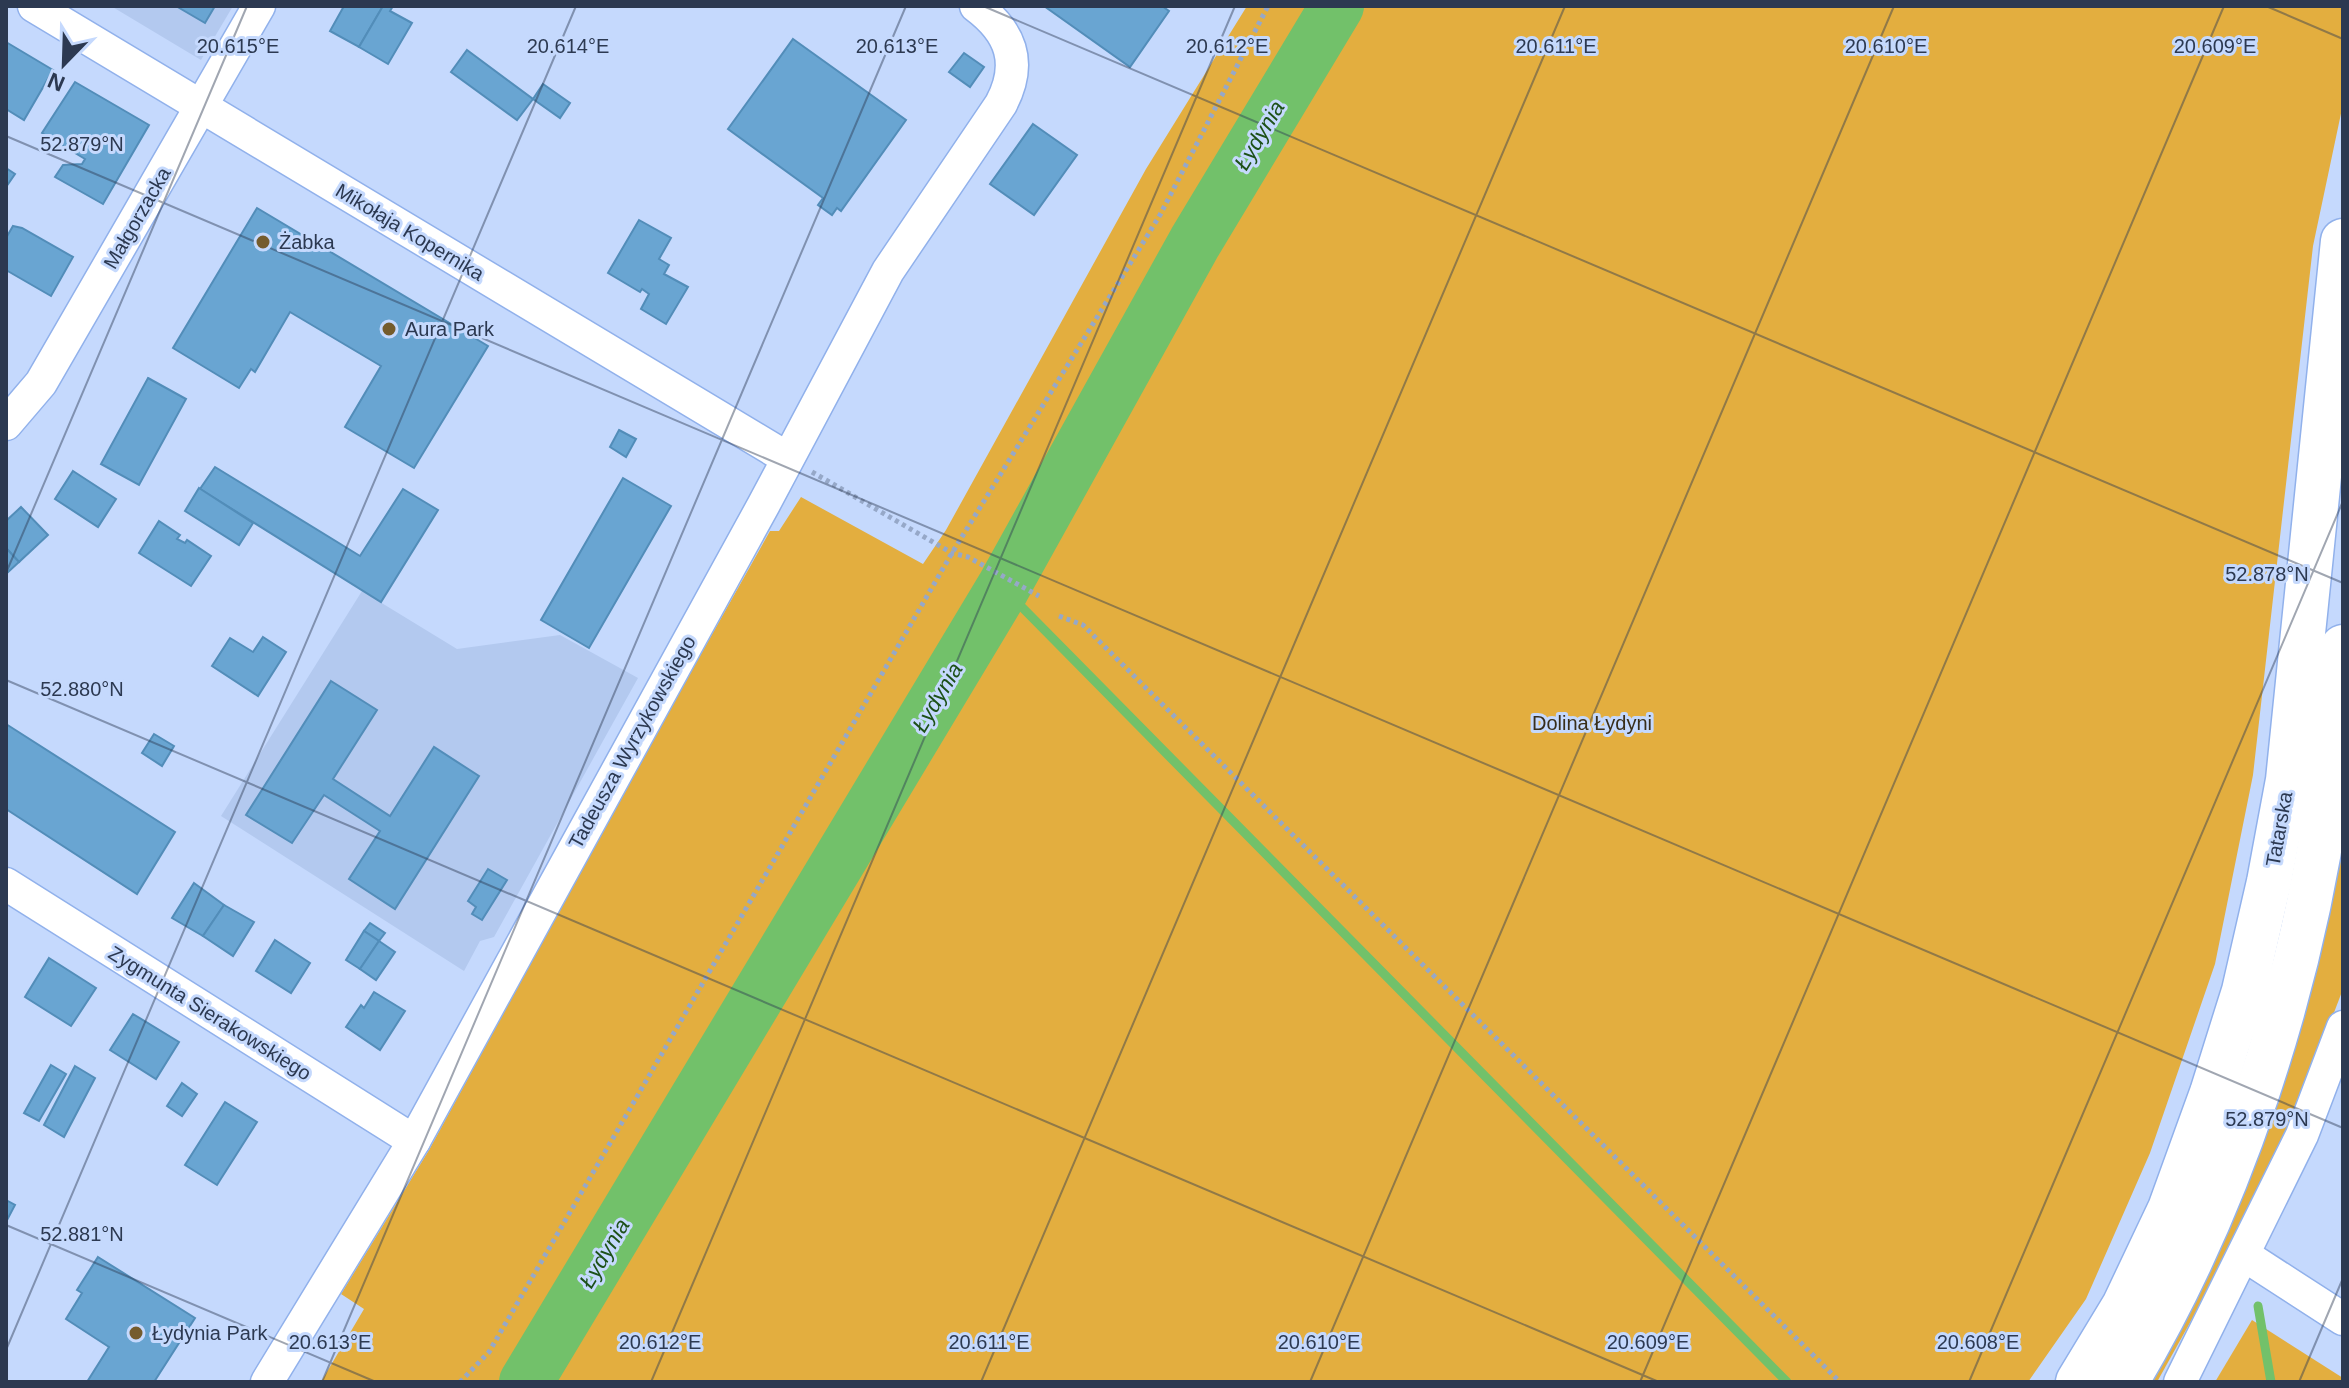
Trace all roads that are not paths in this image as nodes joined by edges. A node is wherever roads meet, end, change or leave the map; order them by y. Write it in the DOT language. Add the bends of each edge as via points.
graph roads {
  1 [pos="34,6"];
  2 [pos="259,6"];
  3 [pos="976,6"];
  4 [pos="202,108"];
  5 [pos="2343,241"];
  6 [pos="6,424"];
  7 [pos="787,458"];
  8 [pos="2343,647"];
  9 [pos="6,884"];
  10 [pos="2343,1027"];
  11 [pos="414,1141"];
  12 [pos="2244,1255"];
  13 [pos="2343,1319"];
  14 [pos="267,1382"];
  15 [pos="2078,1382"];
  16 [pos="2126,1382"];
  17 [pos="2180,1382"];
  1 -- 4 [label="street, Mikołaja Kopernika"];
  2 -- 4 [label="street, Małgorzacka"];
  3 -- 7 [label="street, Tadeusza Wyrzykowskiego" via="1002,30 1014,67 1010,87 888,271"];
  4 -- 6 [label="street, Małgorzacka" via="41,383"];
  4 -- 7 [label="street, Mikołaja Kopernika"];
  5 -- 15 [label="main road, Tatarska" via="2288,780 2248,978 2170,1209 2124,1306"];
  7 -- 11 [label="street, Tadeusza Wyrzykowskiego"];
  8 -- 16 [label="main road, Tatarska" via="2329,788 2284,1006 2208,1225"];
  9 -- 11 [label="street, Zygmunta Sierakowskiego"];
  10 -- 12 [label="street" via="2302,1135"];
  11 -- 14 [label="street, Tadeusza Wyrzykowskiego"];
  12 -- 13 [label="street"];
  12 -- 17 [label="street"];
}
